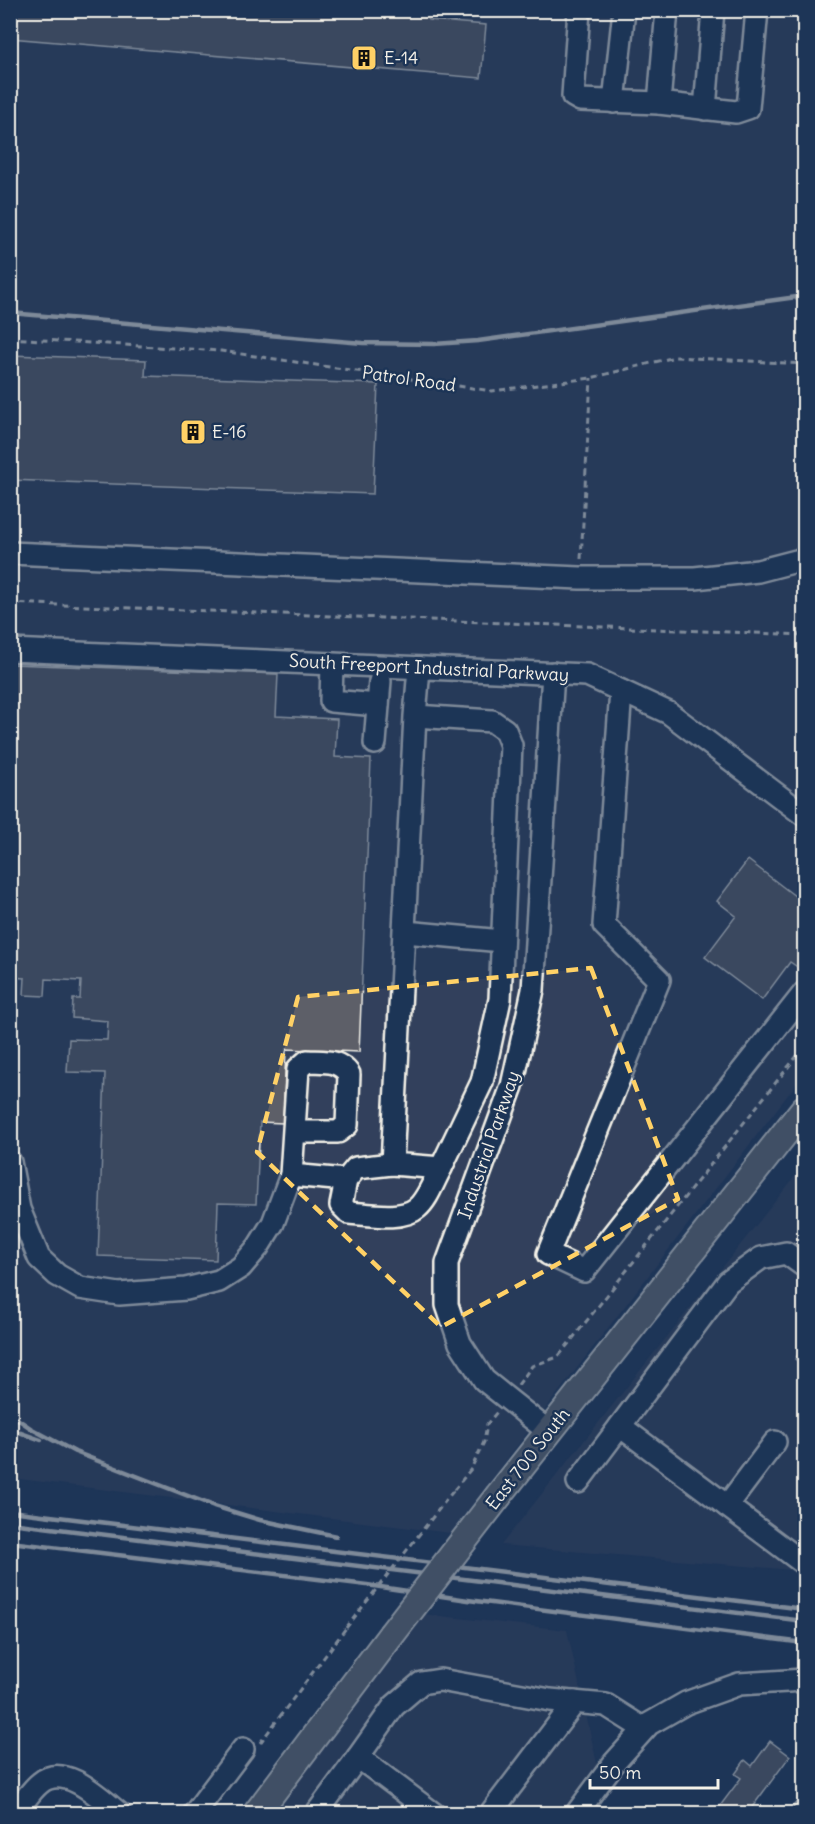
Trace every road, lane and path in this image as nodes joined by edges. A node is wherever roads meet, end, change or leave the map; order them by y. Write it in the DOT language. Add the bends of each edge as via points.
graph roads {
  1 [pos="579,10"];
  2 [pos="624,10"];
  3 [pos="667,10"];
  4 [pos="713,10"];
  5 [pos="757,10"];
  6 [pos="614,102"];
  7 [pos="659,103"];
  8 [pos="705,109"];
  9 [pos="10,338"];
  10 [pos="804,364"];
  11 [pos="591,378"];
  12 [pos="10,553"];
  13 [pos="804,559"];
  14 [pos="580,578"];
  15 [pos="10,603"];
  16 [pos="804,635"];
  17 [pos="10,650"];
  18 [pos="332,664"];
  19 [pos="419,668"];
  20 [pos="553,674"];
  21 [pos="380,681"];
  22 [pos="621,691"];
  23 [pos="378,705"];
  24 [pos="416,716"];
  25 [pos="375,743"];
  26 [pos="804,815"];
  27 [pos="405,932"];
  28 [pos="502,941"];
  29 [pos="804,993"];
  30 [pos="804,1047"];
  31 [pos="804,1108"];
  32 [pos="294,1132"];
  33 [pos="10,1162"];
  34 [pos="392,1164"];
  35 [pos="441,1168"];
  36 [pos="291,1175"];
  37 [pos="346,1180"];
  38 [pos="804,1266"];
  39 [pos="532,1366"];
  40 [pos="487,1424"];
  41 [pos="620,1426"];
  42 [pos="549,1432"];
  43 [pos="775,1442"];
  44 [pos="578,1482"];
  45 [pos="727,1506"];
  46 [pos="804,1558"];
  47 [pos="804,1680"];
  48 [pos="575,1702"];
  49 [pos="644,1729"];
  50 [pos="249,1749"];
  51 [pos="358,1757"];
  52 [pos="15,1811"];
  53 [pos="120,1814"];
  54 [pos="194,1814"];
  55 [pos="256,1814"];
  56 [pos="316,1814"];
  57 [pos="434,1814"];
  58 [pos="490,1814"];
  59 [pos="576,1814"];
  1 -- 6 [label="street" via="573,96"];
  2 -- 6 [label="street"];
  3 -- 7 [label="street"];
  4 -- 8 [label="street"];
  5 -- 8 [label="street" via="748,108 736,112"];
  6 -- 7 [label="street"];
  7 -- 8 [label="street"];
  9 -- 11 [label="path, Patrol Road" via="221,351 492,391"];
  10 -- 11 [label="path, Patrol Road" via="675,357"];
  11 -- 14 [label="path"];
  12 -- 14 [label="street"];
  13 -- 14 [label="street" via="758,571 695,578"];
  15 -- 16 [label="path"];
  17 -- 18 [label="street, South Freeport Industrial Parkway"];
  18 -- 19 [label="street, South Freeport Industrial Parkway"];
  18 -- 23 [label="street" via="331,701"];
  19 -- 20 [label="street, South Freeport Industrial Parkway"];
  19 -- 24 [label="street"];
  20 -- 22 [label="street, South Freeport Industrial Parkway" via="587,675"];
  20 -- 42 [label="street, Industrial Parkway" via="533,990 512,1086 447,1263 447,1305 460,1344 484,1380"];
  21 -- 23 [label="street"];
  22 -- 26 [label="street, South Freeport Industrial Parkway" via="669,713"];
  22 -- 29 [label="street" via="604,925 659,980 548,1254 584,1271"];
  23 -- 25 [label="street"];
  24 -- 27 [label="street"];
  24 -- 28 [label="street" via="492,721 505,730 511,745"];
  27 -- 28 [label="street"];
  27 -- 34 [label="street"];
  28 -- 35 [label="street" via="500,999 482,1082"];
  30 -- 39 [label="path" via="558,1358"];
  31 -- 42 [label="main road, East 700 South"];
  32 -- 32 [label="street" via="298,1069 308,1061 343,1066 350,1074 347,1125 338,1132"];
  32 -- 36 [label="street"];
  33 -- 36 [label="street" via="19,1209 39,1258 57,1275 80,1288 119,1294 186,1289 219,1281 241,1267 273,1223"];
  34 -- 35 [label="street"];
  34 -- 37 [label="street" via="356,1168"];
  35 -- 37 [label="street" via="417,1209 394,1216 349,1213 341,1205"];
  36 -- 37 [label="street"];
  38 -- 41 [label="street" via="786,1253 761,1258 728,1282"];
  40 -- 50 [label="path, bridge" via="484,1442 454,1490"];
  41 -- 44 [label="street"];
  41 -- 45 [label="street"];
  42 -- 55 [label="main road, East 700 South, bridge"];
  43 -- 45 [label="street"];
  45 -- 46 [label="street" via="802,1562"];
  47 -- 49 [label="street" via="739,1684 686,1702"];
  48 -- 49 [label="street" via="606,1705"];
  48 -- 51 [label="street" via="440,1680 420,1683 394,1706"];
  48 -- 58 [label="street"];
  49 -- 59 [label="street"];
  50 -- 54 [label="street"];
  51 -- 56 [label="street"];
  51 -- 57 [label="street"];
  52 -- 53 [label="street" via="40,1783 59,1776 73,1779"];
}
